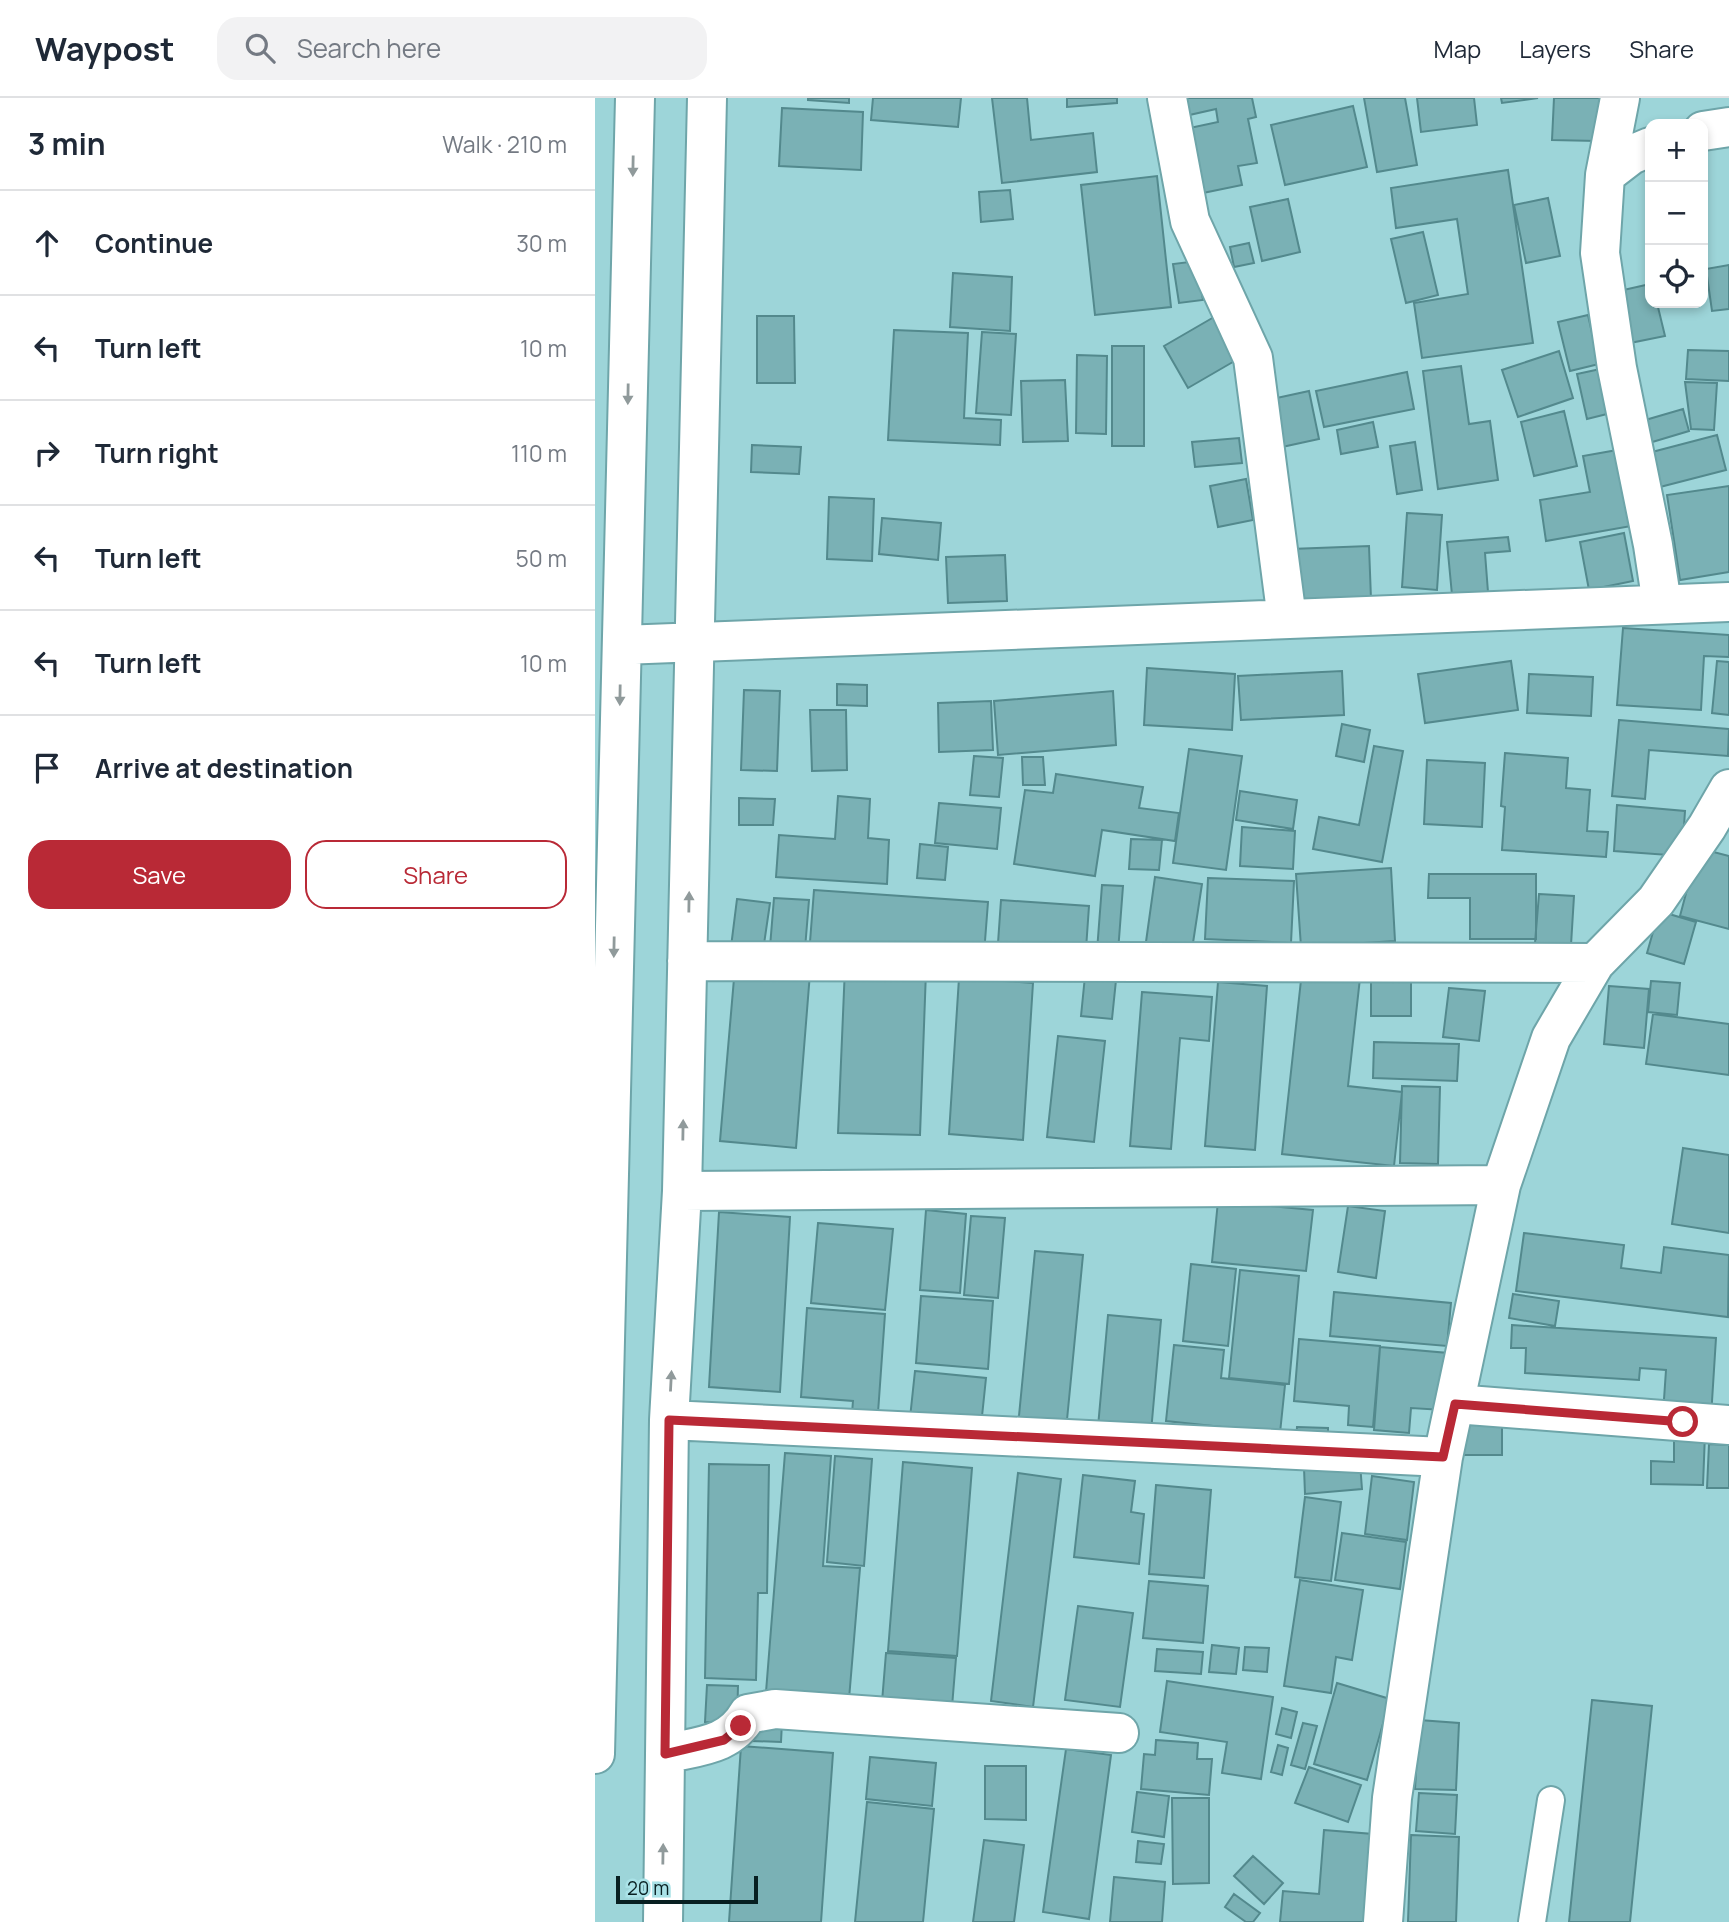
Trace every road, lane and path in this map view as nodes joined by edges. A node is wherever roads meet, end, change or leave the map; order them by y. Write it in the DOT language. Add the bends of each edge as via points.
graph roads {
  1 [pos="635,98"];
  2 [pos="707,98"];
  3 [pos="1167,98"];
  4 [pos="1620,98"];
  5 [pos="1729,127"];
  6 [pos="1708,130"];
  7 [pos="1645,149"];
  8 [pos="1605,175"];
  9 [pos="1729,603"];
  10 [pos="1662,604"];
  11 [pos="1287,619"];
  12 [pos="695,642"];
  13 [pos="622,645"];
  14 [pos="1729,789"];
  15 [pos="687,961"];
  16 [pos="1595,963"];
  17 [pos="1501,1185"];
  18 [pos="682,1191"];
  19 [pos="1455,1404"];
  20 [pos="669,1420"];
  21 [pos="1729,1425"];
  22 [pos="1443,1457"];
  23 [pos="1119,1733"];
  24 [pos="595,1754"];
  25 [pos="665,1754"];
  26 [pos="1551,1800"];
  27 [pos="663,1922"];
  28 [pos="1383,1922"];
  29 [pos="1532,1922"];
  1 -- 13 [label="street, one-way"];
  2 -- 12 [label="street"];
  3 -- 11 [label="street" via="1190,221 1254,358"];
  4 -- 8 [label="street"];
  5 -- 6 [label="street"];
  7 -- 8 [label="street"];
  8 -- 10 [label="street" via="1600,253"];
  9 -- 10 [label="street"];
  10 -- 11 [label="street"];
  11 -- 12 [label="street"];
  12 -- 13 [label="street"];
  15 -- 12 [label="street, one-way"];
  13 -- 24 [label="street, one-way"];
  14 -- 16 [label="street" via="1656,901"];
  15 -- 16 [label="street"];
  18 -- 15 [label="street, one-way"];
  16 -- 17 [label="street" via="1551,1038"];
  17 -- 18 [label="street"];
  17 -- 19 [label="street"];
  20 -- 18 [label="street, one-way"];
  19 -- 21 [label="street"];
  19 -- 22 [label="street"];
  20 -- 22 [label="street"];
  20 -- 25 [label="street"];
  22 -- 28 [label="street" via="1392,1798"];
  23 -- 25 [label="street" via="775,1709 748,1714 724,1740"];
  27 -- 25 [label="street, one-way"];
  26 -- 29 [label="lane"];
}
